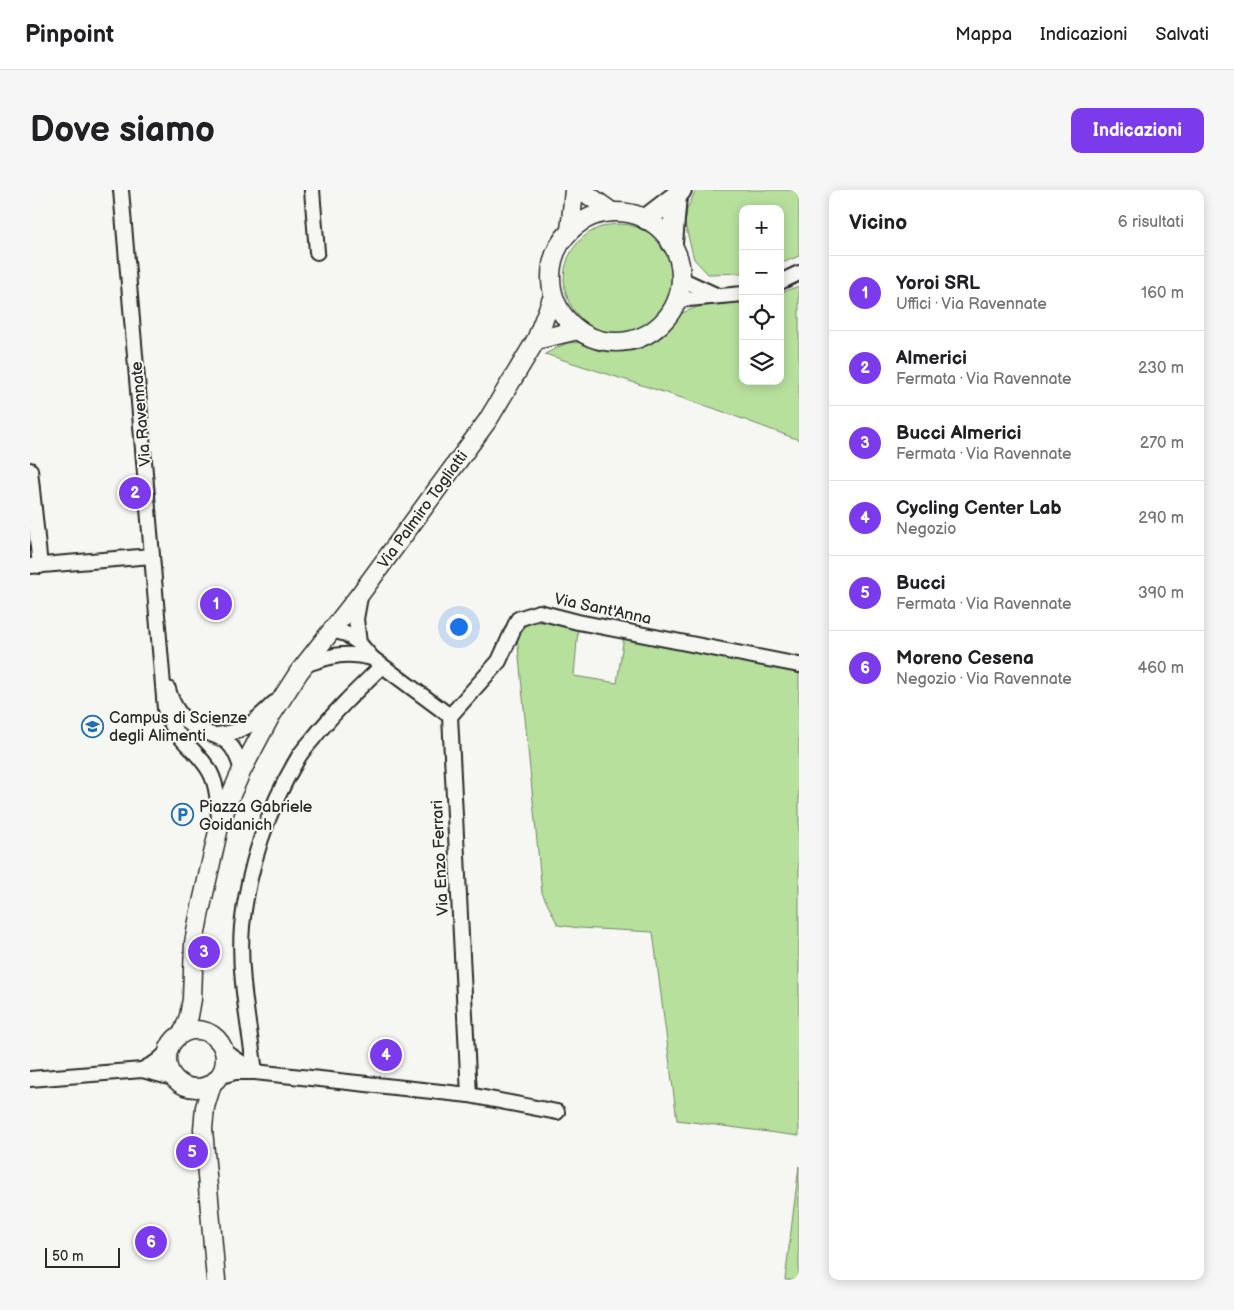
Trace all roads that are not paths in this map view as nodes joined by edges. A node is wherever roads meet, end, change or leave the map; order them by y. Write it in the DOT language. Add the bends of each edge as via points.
graph roads {
  1 [pos="121,190"];
  2 [pos="312,190"];
  3 [pos="574,190"];
  4 [pos="581,190"];
  5 [pos="678,193"];
  6 [pos="612,212"];
  7 [pos="646,219"];
  8 [pos="570,231"];
  9 [pos="672,244"];
  10 [pos="317,252"];
  11 [pos="799,273"];
  12 [pos="681,279"];
  13 [pos="784,280"];
  14 [pos="739,294"];
  15 [pos="554,296"];
  16 [pos="719,296"];
  17 [pos="677,300"];
  18 [pos="578,330"];
  19 [pos="536,340"];
  20 [pos="30,470"];
  21 [pos="152,556"];
  22 [pos="35,566"];
  23 [pos="361,593"];
  24 [pos="332,630"];
  25 [pos="357,648"];
  26 [pos="377,662"];
  27 [pos="799,665"];
  28 [pos="162,667"];
  29 [pos="301,669"];
  30 [pos="450,716"];
  31 [pos="217,735"];
  32 [pos="242,770"];
  33 [pos="219,827"];
  34 [pos="194,979"];
  35 [pos="183,1033"];
  36 [pos="210,1034"];
  37 [pos="224,1051"];
  38 [pos="168,1052"];
  39 [pos="142,1070"];
  40 [pos="255,1072"];
  41 [pos="30,1079"];
  42 [pos="216,1080"];
  43 [pos="179,1082"];
  44 [pos="469,1095"];
  45 [pos="558,1112"];
  46 [pos="203,1129"];
  47 [pos="216,1280"];
  1 -- 21 [label="street, Via Ravennate"];
  2 -- 10 [label="street"];
  3 -- 8 [label="main road"];
  4 -- 6 [label="main road"];
  5 -- 7 [label="highway"];
  5 -- 9 [label="highway"];
  6 -- 7 [label="main road"];
  6 -- 8 [label="main road" via="588,218"];
  7 -- 9 [label="main road"];
  8 -- 15 [label="main road" via="552,262"];
  9 -- 12 [label="main road"];
  11 -- 13 [label="street"];
  12 -- 16 [label="street"];
  12 -- 17 [label="main road"];
  14 -- 16 [label="street"];
  15 -- 18 [label="main road" via="562,314"];
  15 -- 19 [label="main road, Via Palmiro Togliatti"];
  16 -- 17 [label="street"];
  17 -- 18 [label="main road" via="664,321 648,334 629,341 600,340"];
  18 -- 19 [label="main road"];
  19 -- 23 [label="main road, Via Palmiro Togliatti" via="488,420"];
  20 -- 22 [label="street"];
  21 -- 22 [label="street"];
  21 -- 28 [label="street, Via Ravennate"];
  23 -- 24 [label="main road, Via Palmiro Togliatti"];
  23 -- 25 [label="street" via="356,619"];
  24 -- 25 [label="street" via="346,634"];
  24 -- 29 [label="main road, Via Palmiro Togliatti"];
  25 -- 26 [label="street"];
  25 -- 29 [label="street"];
  26 -- 30 [label="street"];
  26 -- 40 [label="street" via="298,757 268,818 250,879 242,926 243,978"];
  27 -- 30 [label="street, Via Sant'Anna" via="539,612 518,619 499,660"];
  28 -- 31 [label="street, Via Ravennate" via="171,700 180,715 191,725"];
  28 -- 33 [label="street, Via Ravennate" via="165,709 176,732 211,773 218,800"];
  29 -- 31 [label="street, Via Palmiro Togliatti" via="277,700 254,722 241,731"];
  29 -- 32 [label="main road, Via Palmiro Togliatti" via="270,717"];
  30 -- 44 [label="street, Via Enzo Ferrari"];
  31 -- 32 [label="street, Via Ravennate" via="235,751"];
  32 -- 33 [label="main road, Via Ravennate"];
  33 -- 34 [label="main road, Via Ravennate" via="198,916"];
  34 -- 35 [label="main road, Via Ravennate"];
  34 -- 36 [label="main road, Via Ravennate"];
  35 -- 36 [label="main road" via="192,1030"];
  35 -- 38 [label="main road"];
  36 -- 37 [label="main road" via="217,1038"];
  37 -- 40 [label="street"];
  37 -- 42 [label="main road" via="224,1068"];
  38 -- 39 [label="street"];
  38 -- 43 [label="main road" via="168,1066"];
  39 -- 41 [label="street"];
  39 -- 43 [label="street"];
  40 -- 42 [label="street" via="235,1072"];
  40 -- 44 [label="street"];
  42 -- 43 [label="main road" via="199,1089"];
  42 -- 46 [label="main road" via="205,1107"];
  43 -- 46 [label="main road"];
  44 -- 45 [label="street"];
  46 -- 47 [label="main road"];
}
